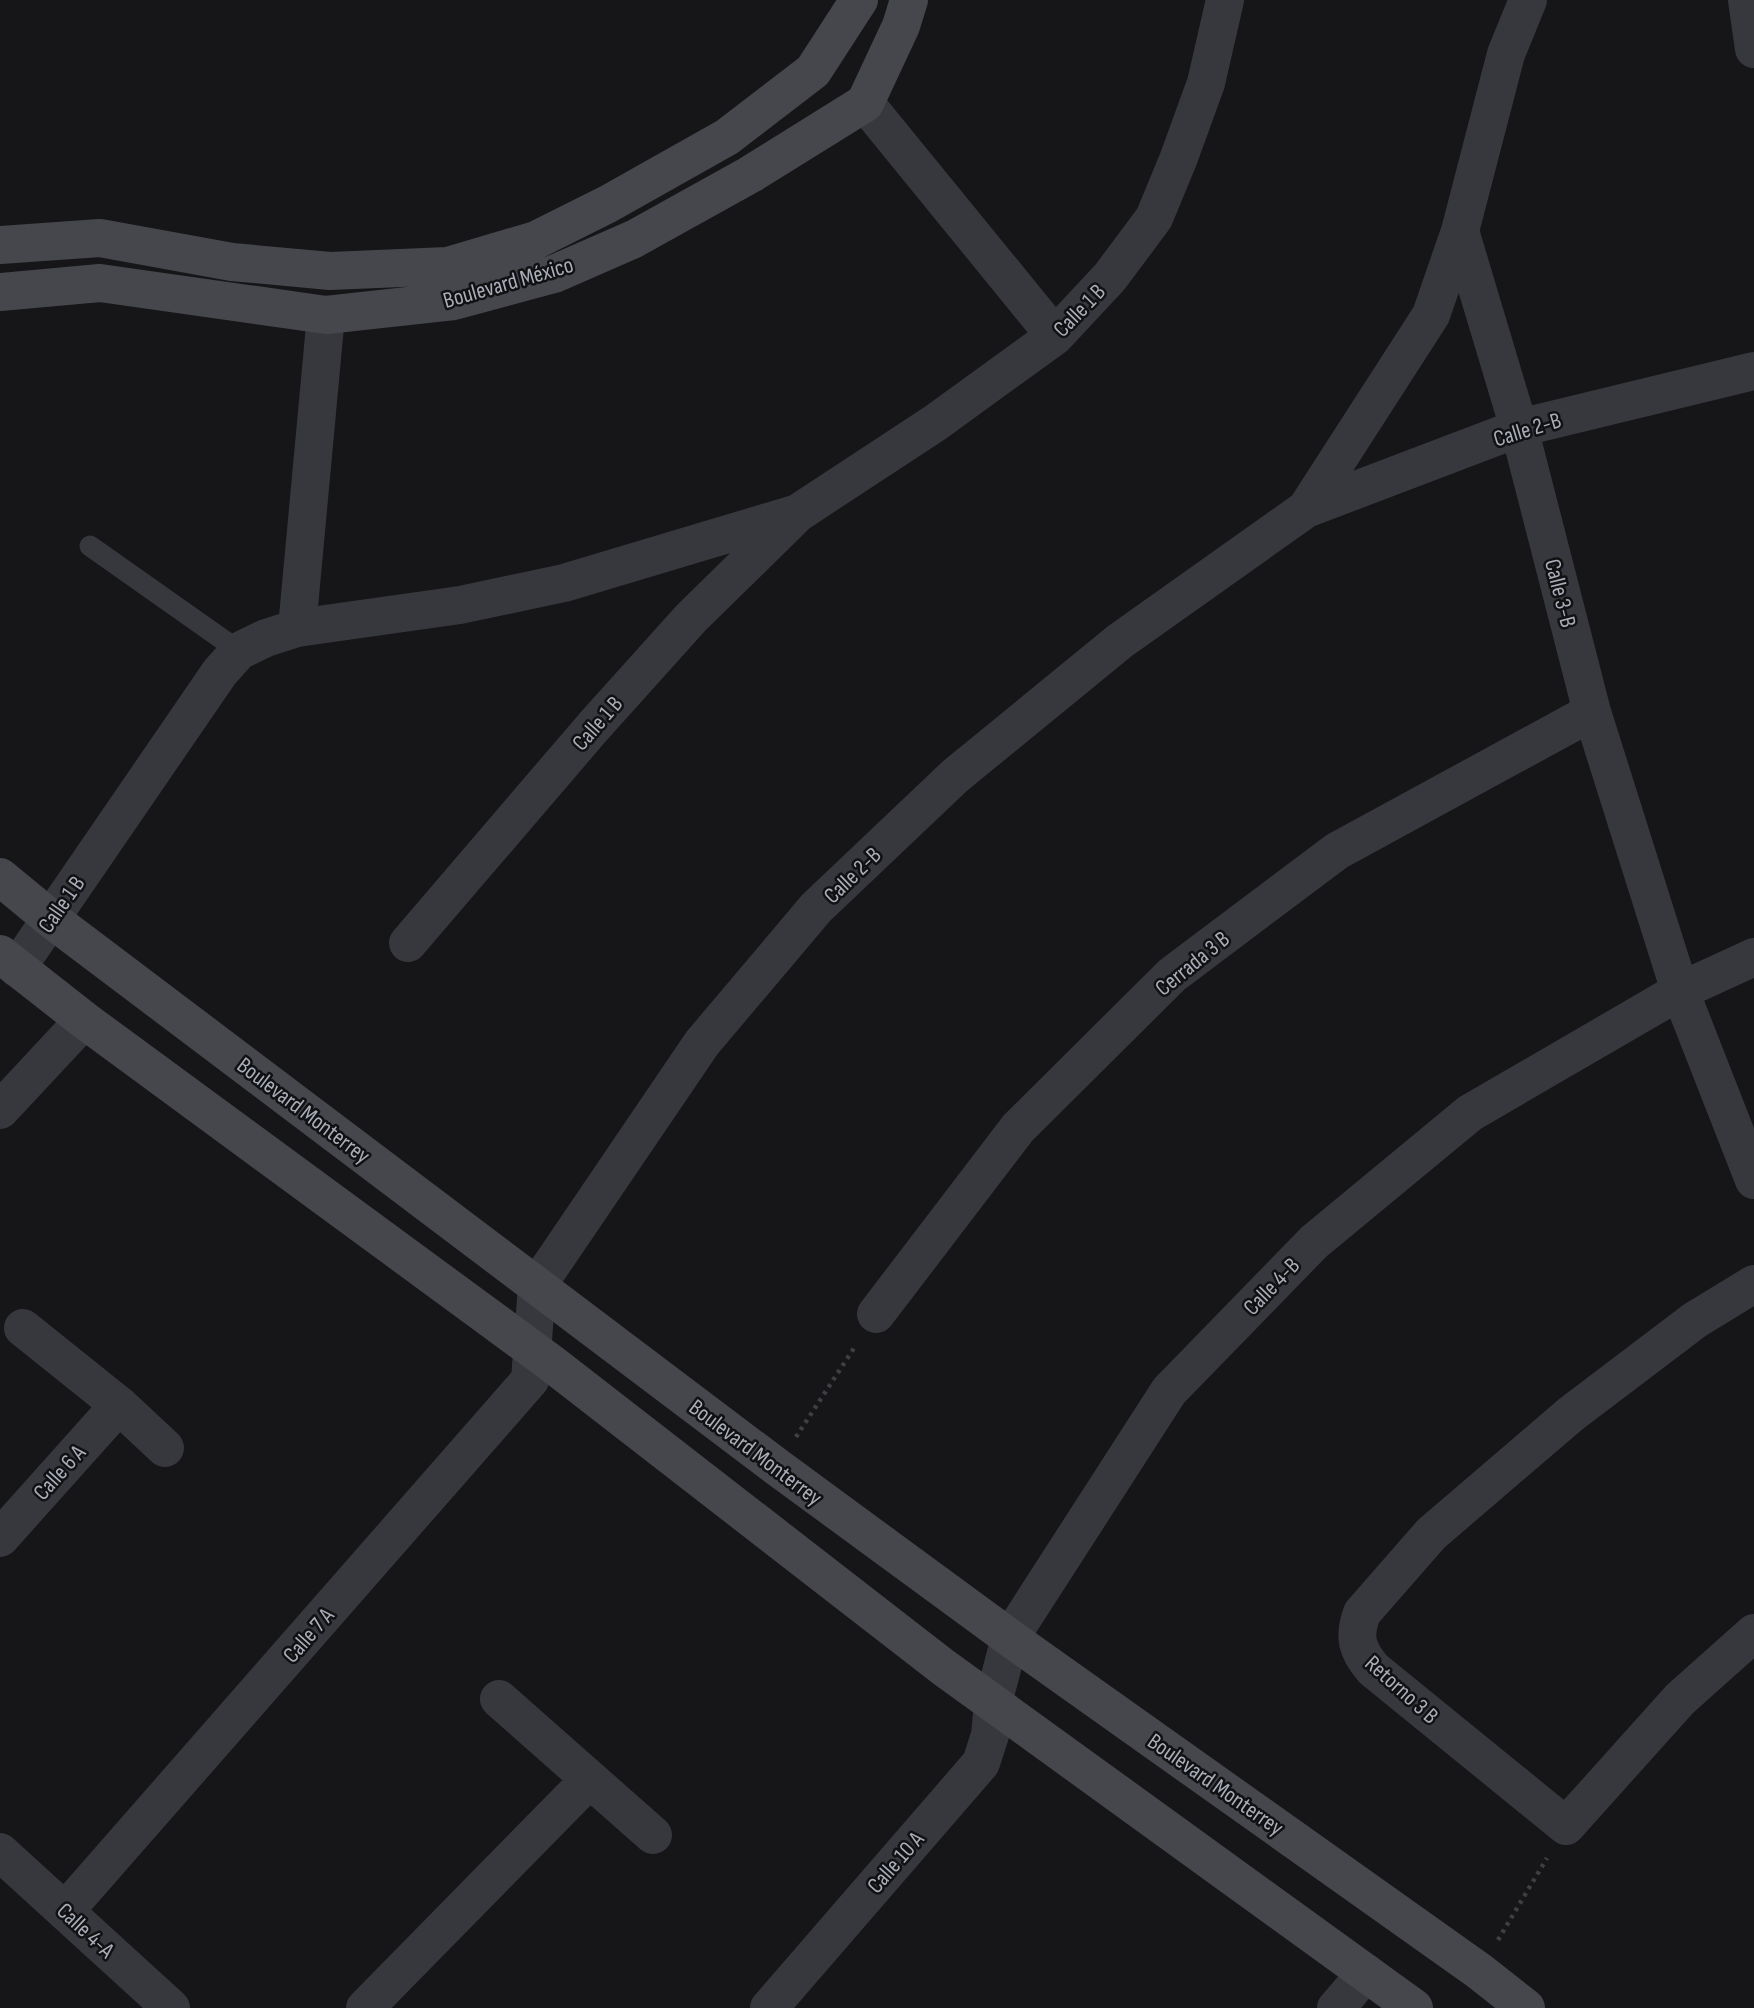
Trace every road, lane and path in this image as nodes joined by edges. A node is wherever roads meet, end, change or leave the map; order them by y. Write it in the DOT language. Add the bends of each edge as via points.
graph roads {
  1 [pos="859,0"];
  2 [pos="909,0"];
  3 [pos="1225,0"];
  4 [pos="1528,0"];
  5 [pos="1747,0"];
  6 [pos="1754,49"];
  7 [pos="865,103"];
  8 [pos="1460,231"];
  9 [pos="0,245"];
  10 [pos="0,292"];
  11 [pos="326,315"];
  12 [pos="1055,336"];
  13 [pos="1754,371"];
  14 [pos="1519,428"];
  15 [pos="1306,509"];
  16 [pos="798,513"];
  17 [pos="90,547"];
  18 [pos="297,628"];
  19 [pos="239,651"];
  20 [pos="1592,712"];
  21 [pos="0,877"];
  22 [pos="51,919"];
  23 [pos="408,943"];
  24 [pos="1754,957"];
  25 [pos="9,961"];
  26 [pos="1680,991"];
  27 [pos="84,1020"];
  28 [pos="0,1110"];
  29 [pos="1754,1180"];
  30 [pos="1754,1284"];
  31 [pos="537,1286"];
  32 [pos="876,1314"];
  33 [pos="23,1328"];
  34 [pos="533,1351"];
  35 [pos="118,1405"];
  36 [pos="165,1448"];
  37 [pos="776,1467"];
  38 [pos="0,1538"];
  39 [pos="1754,1633"];
  40 [pos="1010,1639"];
  41 [pos="499,1699"];
  42 [pos="993,1703"];
  43 [pos="590,1779"];
  44 [pos="1566,1826"];
  45 [pos="653,1835"];
  46 [pos="0,1852"];
  47 [pos="65,1911"];
  48 [pos="1479,1971"];
  49 [pos="1366,1973"];
  50 [pos="171,2008"];
  51 [pos="365,2008"];
  52 [pos="769,2008"];
  53 [pos="1336,2008"];
  54 [pos="1414,2008"];
  55 [pos="1526,2008"];
  1 -- 9 [label="street, Boulevard México" via="813,71 727,137 536,240 448,266 330,271 232,262 100,238"];
  2 -- 7 [label="street"];
  3 -- 12 [label="street, Calle 1 B" via="1206,83 1154,218 1110,277"];
  4 -- 8 [label="street" via="1506,54"];
  5 -- 6 [label="street"];
  7 -- 11 [label="street, Boulevard México" via="634,239 554,274 454,301"];
  7 -- 12 [label="street"];
  8 -- 14 [label="street, Calle 3-B"];
  8 -- 15 [label="street, Calle 2-B" via="1431,315"];
  10 -- 11 [label="street, Boulevard México" via="100,283"];
  11 -- 18 [label="street"];
  12 -- 16 [label="street, Calle 1 B" via="935,423"];
  13 -- 14 [label="street, Calle 2-B"];
  14 -- 15 [label="street, Calle 2-B"];
  14 -- 20 [label="street, Calle 3-B"];
  15 -- 31 [label="street, Calle 2-B" via="1099,658 955,776 816,908 702,1043"];
  16 -- 18 [label="street, Calle 1 B" via="564,583 460,605"];
  16 -- 23 [label="street, Calle 1 B" via="691,618"];
  17 -- 19 [label="lane"];
  18 -- 19 [label="street, Calle 1 B"];
  19 -- 22 [label="street, Calle 1 B"];
  20 -- 26 [label="street, Calle 3-B"];
  20 -- 32 [label="street, Cerrada 3 B" via="1337,851 1172,975 1018,1128"];
  21 -- 22 [label="street, Boulevard Monterrey"];
  22 -- 25 [label="street, Calle 1 B"];
  22 -- 31 [label="street, Boulevard Monterrey"];
  24 -- 26 [label="street, Calle 4-B"];
  25 -- 27 [label="street"];
  26 -- 29 [label="street, Calle 3-B"];
  26 -- 40 [label="street, Calle 4-B" via="1470,1113 1314,1242 1169,1391"];
  27 -- 28 [label="street"];
  27 -- 34 [label="street"];
  30 -- 44 [label="street, Retorno 3 B" via="1695,1320 1581,1406 1431,1534 1362,1613 1357,1639 1373,1669"];
  31 -- 34 [label="street"];
  31 -- 37 [label="street, Boulevard Monterrey"];
  32 -- 37 [label="path"];
  33 -- 35 [label="street"];
  34 -- 42 [label="street"];
  34 -- 47 [label="street, Calle 7 A" via="530,1380"];
  35 -- 36 [label="street"];
  35 -- 38 [label="street, Calle 6 A"];
  37 -- 40 [label="street, Boulevard Monterrey"];
  39 -- 44 [label="street" via="1680,1699"];
  40 -- 42 [label="street, Calle 4-B"];
  40 -- 48 [label="street, Boulevard Monterrey"];
  41 -- 43 [label="street"];
  42 -- 49 [label="street"];
  42 -- 52 [label="street, Calle 10 A" via="981,1763"];
  43 -- 45 [label="street"];
  43 -- 51 [label="street"];
  44 -- 48 [label="path"];
  46 -- 47 [label="street, Calle 4-A"];
  47 -- 50 [label="street, Calle 4-A"];
  48 -- 55 [label="street, Boulevard Monterrey"];
  49 -- 53 [label="street"];
  49 -- 54 [label="street"];
}
